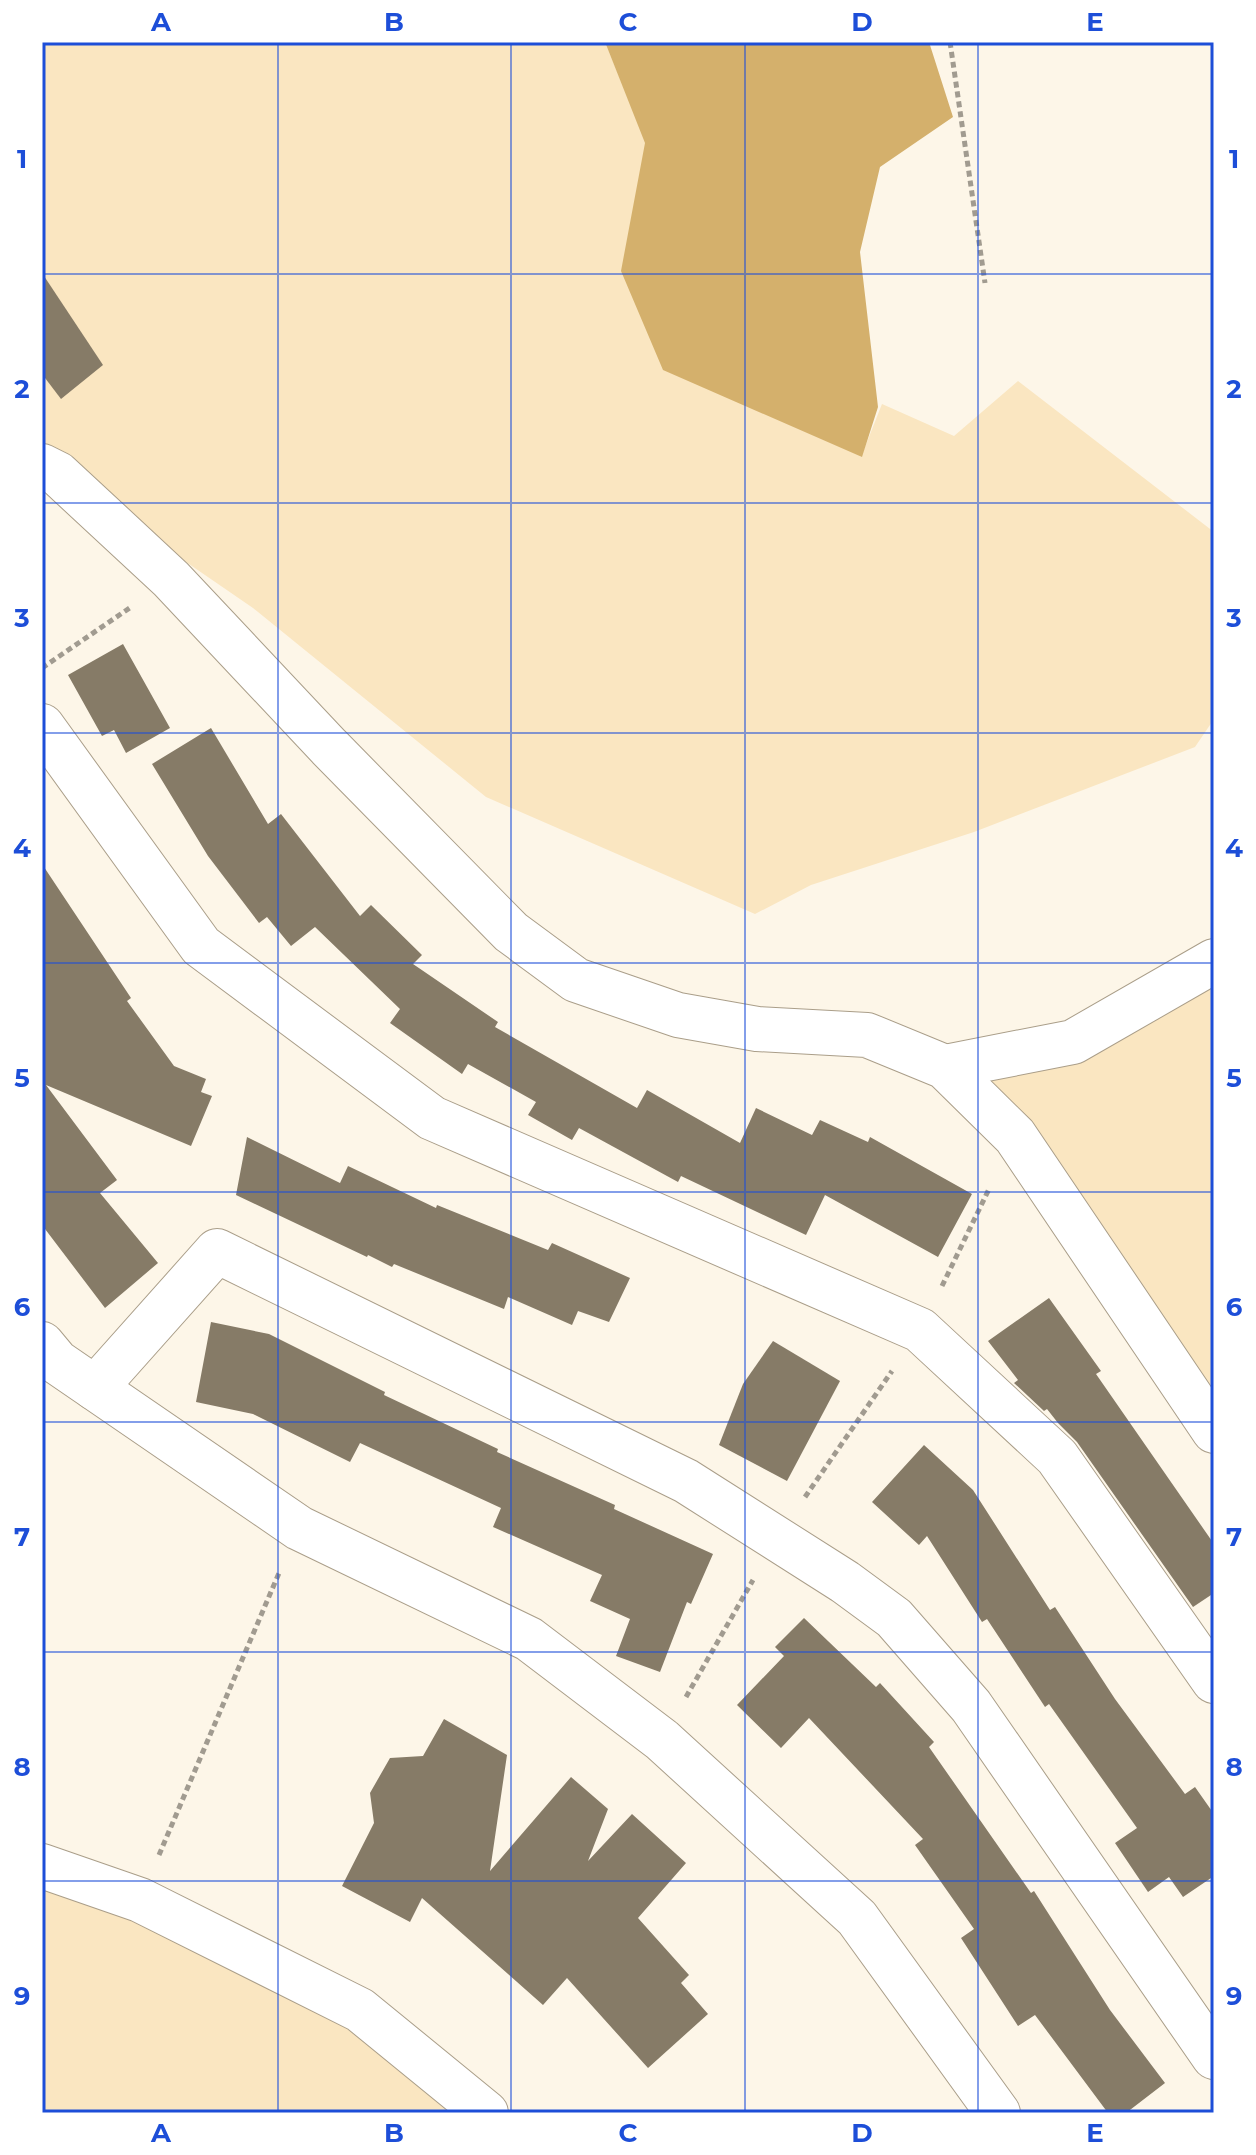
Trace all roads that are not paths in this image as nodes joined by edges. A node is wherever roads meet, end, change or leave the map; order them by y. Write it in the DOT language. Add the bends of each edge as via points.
graph roads {
  1 [pos="42,466"];
  2 [pos="42,726"];
  3 [pos="1214,961"];
  4 [pos="945,1067"];
  5 [pos="42,1344"];
  6 [pos="95,1388"];
  7 [pos="1214,1431"];
  8 [pos="1214,1681"];
  9 [pos="42,1866"];
  10 [pos="1214,2057"];
  11 [pos="486,2113"];
  12 [pos="998,2113"];
  1 -- 4 [label="street" via="58,474 171,579 511,932 576,980 678,1015 757,1029 867,1035"];
  2 -- 8 [label="street" via="201,946 432,1118 920,1330 1057,1457"];
  3 -- 4 [label="street" via="1073,1042"];
  4 -- 7 [label="street" via="1015,1136"];
  5 -- 6 [label="street" via="57,1362"];
  6 -- 10 [label="street" via="217,1251 686,1481 894,1618 971,1706"];
  6 -- 12 [label="street" via="299,1528 529,1639 662,1740 857,1918"];
  9 -- 11 [label="street" via="140,1900 360,2010"];
}
